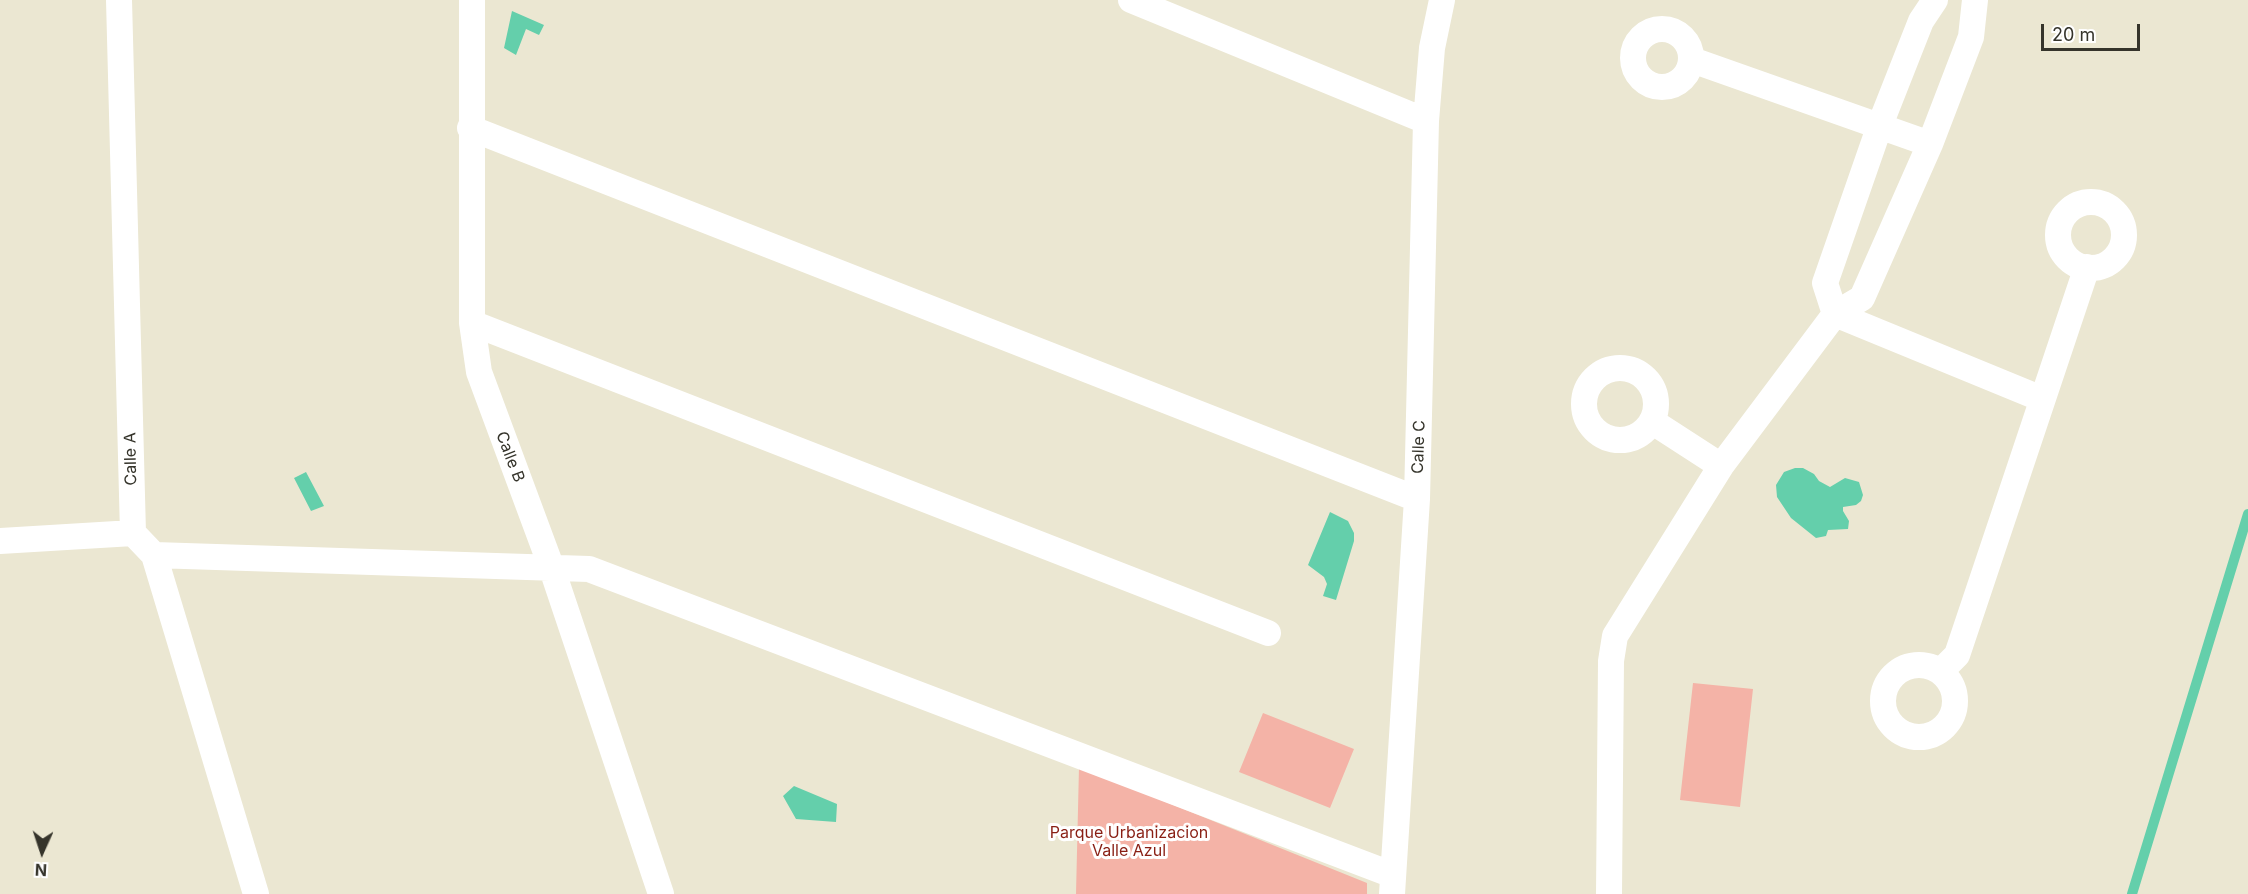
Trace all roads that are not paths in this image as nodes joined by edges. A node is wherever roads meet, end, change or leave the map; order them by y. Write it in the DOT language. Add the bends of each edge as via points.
graph roads {
  1 [pos="119,0"];
  2 [pos="472,0"];
  3 [pos="1131,0"];
  4 [pos="1442,0"];
  5 [pos="1935,0"];
  6 [pos="1975,0"];
  7 [pos="1692,60"];
  8 [pos="1426,121"];
  9 [pos="1880,125"];
  10 [pos="470,128"];
  11 [pos="1930,144"];
  12 [pos="2087,267"];
  13 [pos="1835,314"];
  14 [pos="472,324"];
  15 [pos="2042,399"];
  16 [pos="1653,422"];
  17 [pos="1721,466"];
  18 [pos="1417,499"];
  19 [pos="133,533"];
  20 [pos="0,541"];
  21 [pos="154,555"];
  22 [pos="551,566"];
  23 [pos="1268,633"];
  24 [pos="1941,671"];
  25 [pos="1392,884"];
  26 [pos="256,894"];
  27 [pos="661,894"];
  28 [pos="1609,894"];
  1 -- 19 [label="street, Calle A"];
  2 -- 10 [label="street, Calle B"];
  3 -- 8 [label="street"];
  4 -- 8 [label="street, Calle C" via="1432,48"];
  5 -- 9 [label="street" via="1921,21"];
  6 -- 11 [label="street" via="1971,36"];
  7 -- 9 [label="street"];
  8 -- 18 [label="street, Calle C"];
  9 -- 11 [label="street"];
  9 -- 13 [label="street" via="1825,283"];
  10 -- 14 [label="street, Calle B"];
  10 -- 18 [label="street"];
  11 -- 13 [label="street" via="1862,298"];
  12 -- 15 [label="street"];
  13 -- 15 [label="street"];
  13 -- 17 [label="street"];
  14 -- 22 [label="street, Calle B" via="479,372"];
  14 -- 23 [label="street"];
  15 -- 24 [label="street" via="1957,655"];
  16 -- 17 [label="street"];
  17 -- 28 [label="street" via="1615,636 1611,661"];
  18 -- 25 [label="street, Calle C"];
  19 -- 20 [label="street"];
  19 -- 21 [label="street"];
  21 -- 22 [label="street"];
  21 -- 26 [label="street"];
  22 -- 25 [label="street" via="589,569 635,586"];
  22 -- 27 [label="street, Calle B"];
}
